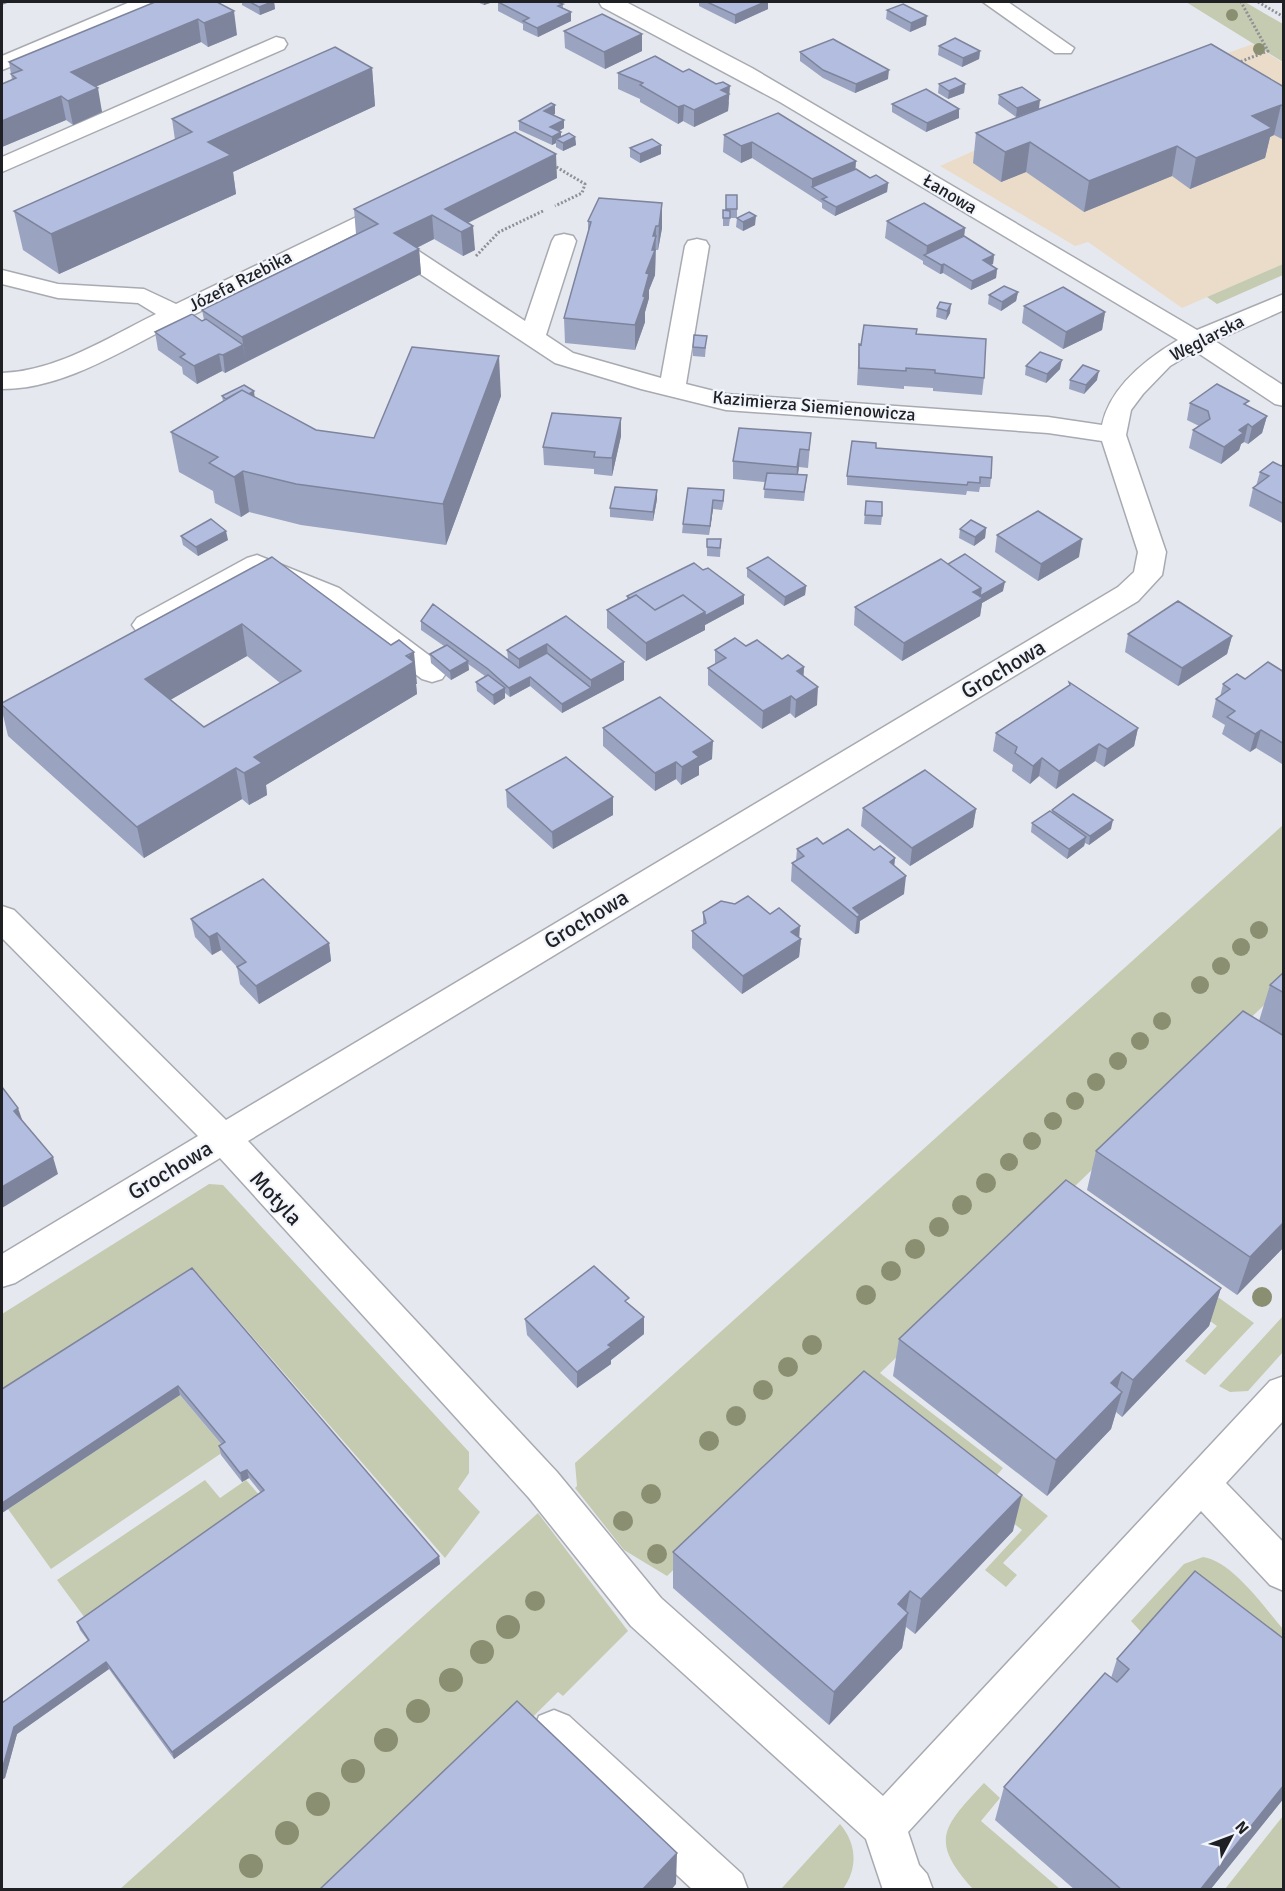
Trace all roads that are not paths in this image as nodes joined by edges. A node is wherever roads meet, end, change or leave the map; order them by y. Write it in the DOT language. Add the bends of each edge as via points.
graph roads {
  1 [pos="145,2"];
  2 [pos="610,2"];
  3 [pos="994,2"];
  4 [pos="276,44"];
  5 [pos="1062,48"];
  6 [pos="2,64"];
  7 [pos="2,165"];
  8 [pos="364,223"];
  9 [pos="564,241"];
  10 [pos="696,246"];
  11 [pos="405,254"];
  12 [pos="2,277"];
  13 [pos="1284,301"];
  14 [pos="175,314"];
  15 [pos="533,335"];
  16 [pos="1196,340"];
  17 [pos="2,381"];
  18 [pos="672,388"];
  19 [pos="1284,398"];
  20 [pos="1113,435"];
  21 [pos="124,638"];
  22 [pos="432,672"];
  23 [pos="2,918"];
  24 [pos="223,1138"];
  25 [pos="2,1272"];
  26 [pos="1284,1393"];
  27 [pos="1201,1484"];
  28 [pos="1284,1572"];
  29 [pos="554,1731"];
  30 [pos="884,1826"];
  31 [pos="901,1886"];
  32 [pos="726,1890"];
  1 -- 6 [label="street"];
  2 -- 16 [label="street, Łanowa" via="748,74"];
  3 -- 5 [label="street"];
  4 -- 7 [label="street"];
  8 -- 14 [label="street, Józefa Rzebika"];
  9 -- 15 [label="street"];
  10 -- 18 [label="street"];
  11 -- 15 [label="street, Kazimierza Siemienowicza"];
  12 -- 14 [label="street, Józefa Rzebika" via="58,291 144,296"];
  13 -- 16 [label="street, Węglarska"];
  14 -- 17 [label="street" via="75,362 24,381"];
  15 -- 18 [label="street, Kazimierza Siemienowicza" via="564,358"];
  16 -- 19 [label="street, Łanowa"];
  16 -- 20 [label="street, Węglarska" via="1161,361 1134,388 1118,411"];
  18 -- 20 [label="street, Kazimierza Siemienowicza" via="726,402 1048,425"];
  20 -- 24 [label="street, Grochowa" via="1152,552 1148,575 1128,594"];
  21 -- 22 [label="street" via="257,564 329,595"];
  23 -- 24 [label="street, Motyla"];
  24 -- 25 [label="street, Grochowa"];
  24 -- 30 [label="street, Motyla" via="543,1485 646,1612"];
  26 -- 27 [label="street"];
  27 -- 28 [label="street"];
  27 -- 30 [label="street"];
  29 -- 32 [label="street"];
  30 -- 31 [label="street"];
}
